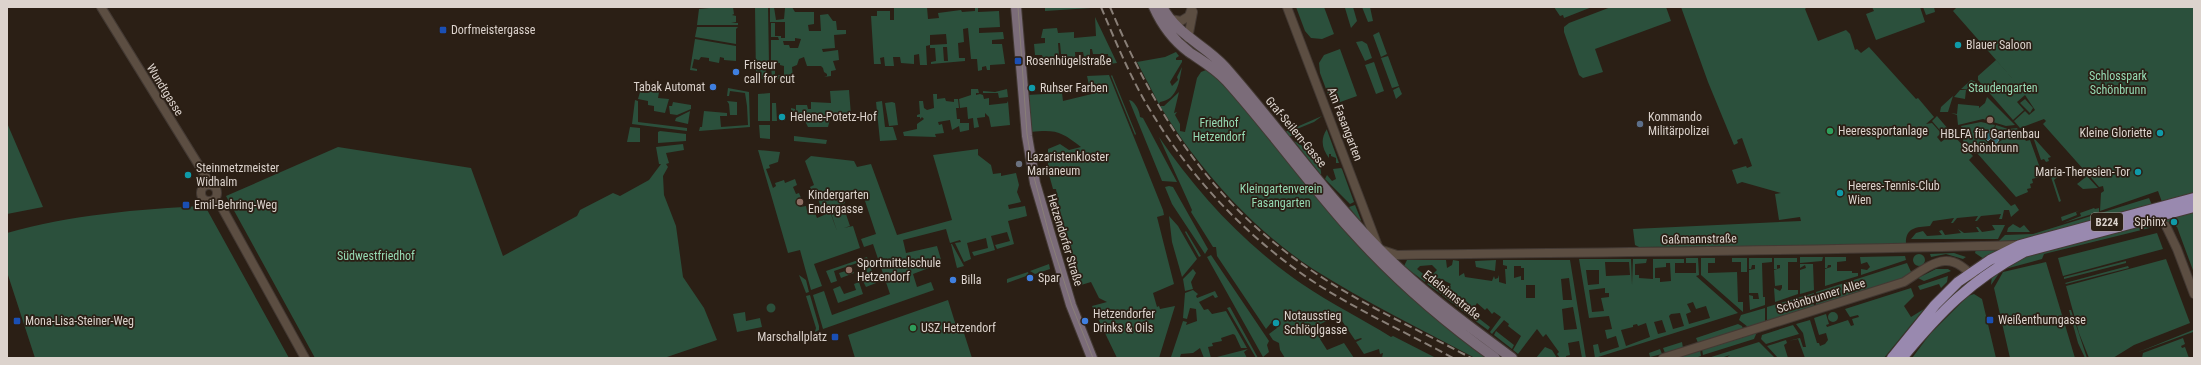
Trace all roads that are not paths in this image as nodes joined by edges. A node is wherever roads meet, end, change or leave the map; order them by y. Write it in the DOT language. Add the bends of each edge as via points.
graph roads {
  1 [pos="101,7"];
  2 [pos="1016,7"];
  3 [pos="1154,7"];
  4 [pos="1162,7"];
  5 [pos="1193,7"];
  6 [pos="1288,7"];
  7 [pos="1168,18"];
  8 [pos="1188,38"];
  9 [pos="1188,51"];
  10 [pos="208,186"];
  11 [pos="2194,198"];
  12 [pos="215,199"];
  13 [pos="2194,207"];
  14 [pos="2166,226"];
  15 [pos="2022,249"];
  16 [pos="1377,252"];
  17 [pos="1394,258"];
  18 [pos="1969,272"];
  19 [pos="1392,273"];
  20 [pos="1976,281"];
  21 [pos="2194,294"];
  22 [pos="306,358"];
  23 [pos="1092,358"];
  24 [pos="1495,358"];
  25 [pos="1512,358"];
  26 [pos="1663,358"];
  27 [pos="1892,358"];
  28 [pos="1902,358"];
  1 -- 10 [label="street, Wundtgasse" via="206,177"];
  2 -- 23 [label="main road, Hetzendorfer Straße" via="1027,136 1034,183 1069,299"];
  3 -- 9 [label="main road, Graf-Seilern-Gasse" via="1169,33"];
  4 -- 7 [label="main road, Graf-Seilern-Gasse"];
  5 -- 7 [label="street" via="1189,16 1181,21"];
  5 -- 8 [label="street"];
  6 -- 16 [label="street, Am Fasangarten"];
  7 -- 8 [label="main road, Graf-Seilern-Gasse"];
  8 -- 9 [label="main road"];
  8 -- 16 [label="main road, Graf-Seilern-Gasse" via="1224,66"];
  9 -- 16 [label="main road, Graf-Seilern-Gasse" via="1219,73 1350,229"];
  10 -- 12 [label="street" via="214,187 217,191"];
  10 -- 12 [label="street" via="204,188 202,195 207,201"];
  11 -- 15 [label="main road, B224"];
  12 -- 22 [label="street"];
  13 -- 15 [label="main road, B224"];
  14 -- 21 [label="street" via="2178,249"];
  15 -- 17 [label="street, Gaßmannstraße"];
  15 -- 18 [label="main road, B224"];
  15 -- 20 [label="main road, B224"];
  16 -- 17 [label="main road, Edelsinnstraße"];
  16 -- 19 [label="main road, Edelsinnstraße"];
  17 -- 19 [label="street" via="1390,265"];
  17 -- 25 [label="main road, Edelsinnstraße" via="1439,302"];
  18 -- 20 [label="street, Schönbrunner Allee"];
  18 -- 26 [label="street, Schönbrunner Allee" via="1952,262 1938,261 1904,282"];
  18 -- 27 [label="main road, B224" via="1935,305"];
  19 -- 24 [label="main road, Edelsinnstraße" via="1464,336"];
  20 -- 28 [label="main road, B224" via="1942,310"];
}
